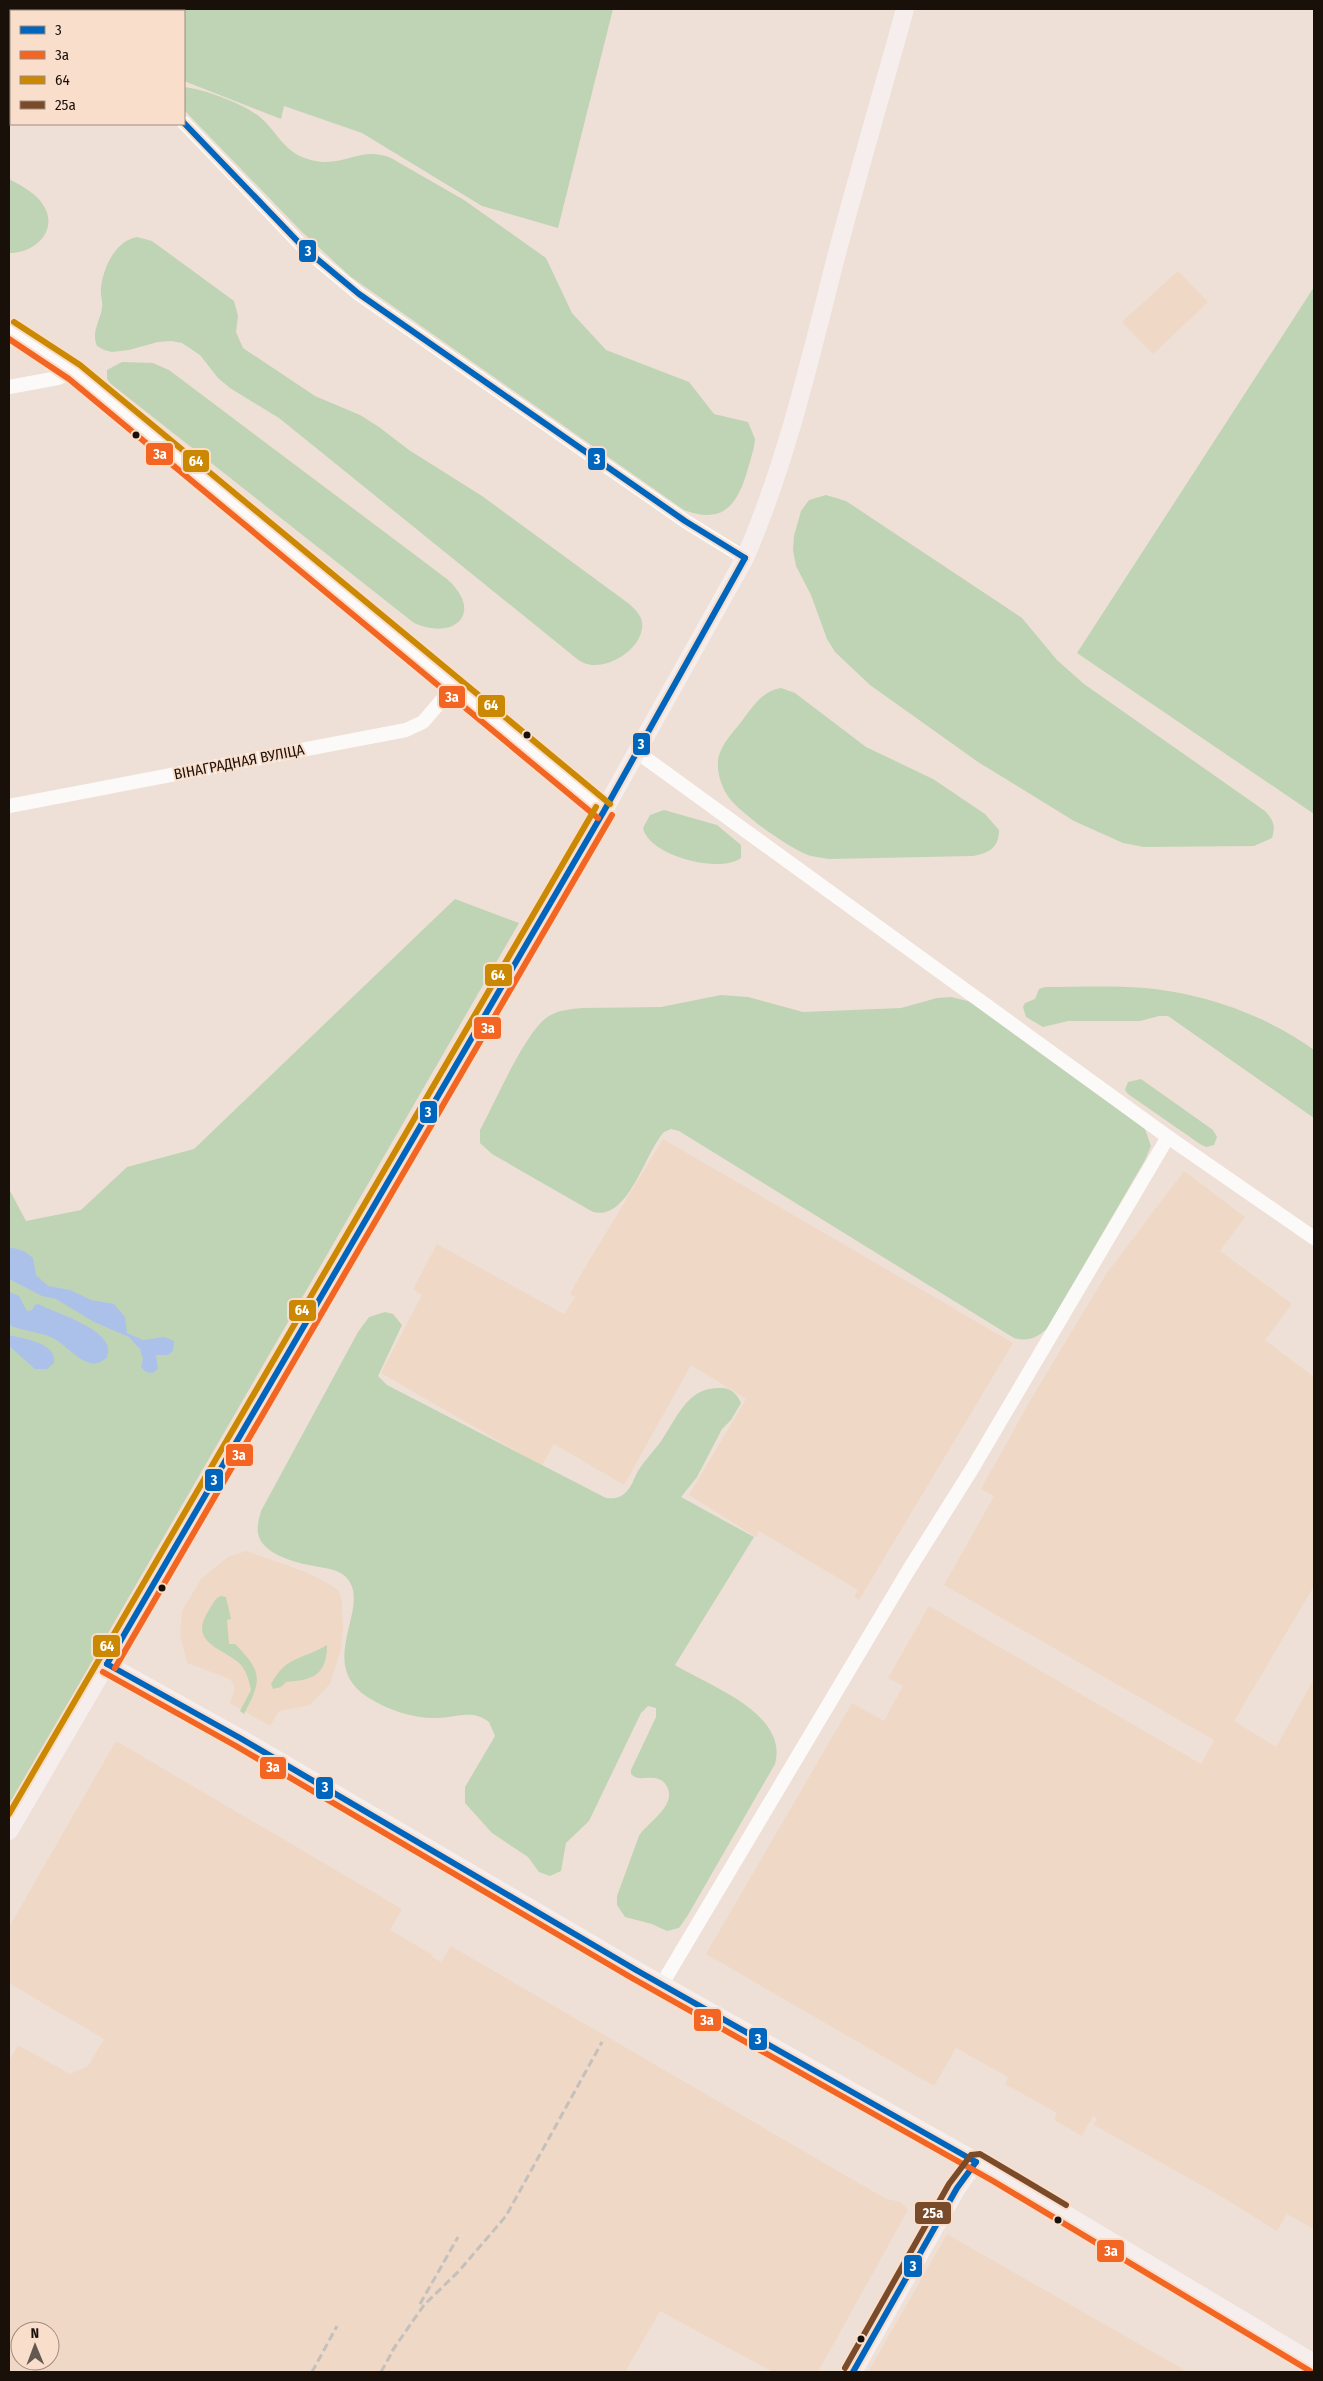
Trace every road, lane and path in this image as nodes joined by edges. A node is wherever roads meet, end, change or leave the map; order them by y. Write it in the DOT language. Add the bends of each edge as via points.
graph roads {
  1 [pos="905,9"];
  2 [pos="185,124"];
  3 [pos="9,329"];
  4 [pos="74,372"];
  5 [pos="9,387"];
  6 [pos="745,558"];
  7 [pos="453,687"];
  8 [pos="637,752"];
  9 [pos="9,806"];
  10 [pos="604,812"];
  11 [pos="1168,1137"];
  12 [pos="1314,1238"];
  13 [pos="106,1664"];
  14 [pos="9,1831"];
  15 [pos="662,1984"];
  16 [pos="976,2162"];
  17 [pos="1314,2363"];
  18 [pos="853,2372"];
  1 -- 6 [label="main road" via="794,420 766,510"];
  2 -- 6 [label="street" via="305,249 359,294 685,521"];
  3 -- 4 [label="street"];
  4 -- 5 [label="street"];
  4 -- 7 [label="street"];
  6 -- 8 [label="main road"];
  7 -- 9 [label="street, ВІНАГРАДНАЯ ВУЛІЦА" via="423,722 406,730"];
  7 -- 10 [label="street"];
  8 -- 10 [label="main road"];
  8 -- 11 [label="street"];
  10 -- 13 [label="main road"];
  11 -- 12 [label="street"];
  11 -- 15 [label="street"];
  13 -- 14 [label="main road"];
  13 -- 15 [label="main road" via="240,1738"];
  15 -- 16 [label="main road"];
  16 -- 17 [label="main road"];
  16 -- 18 [label="main road" via="957,2188"];
}
